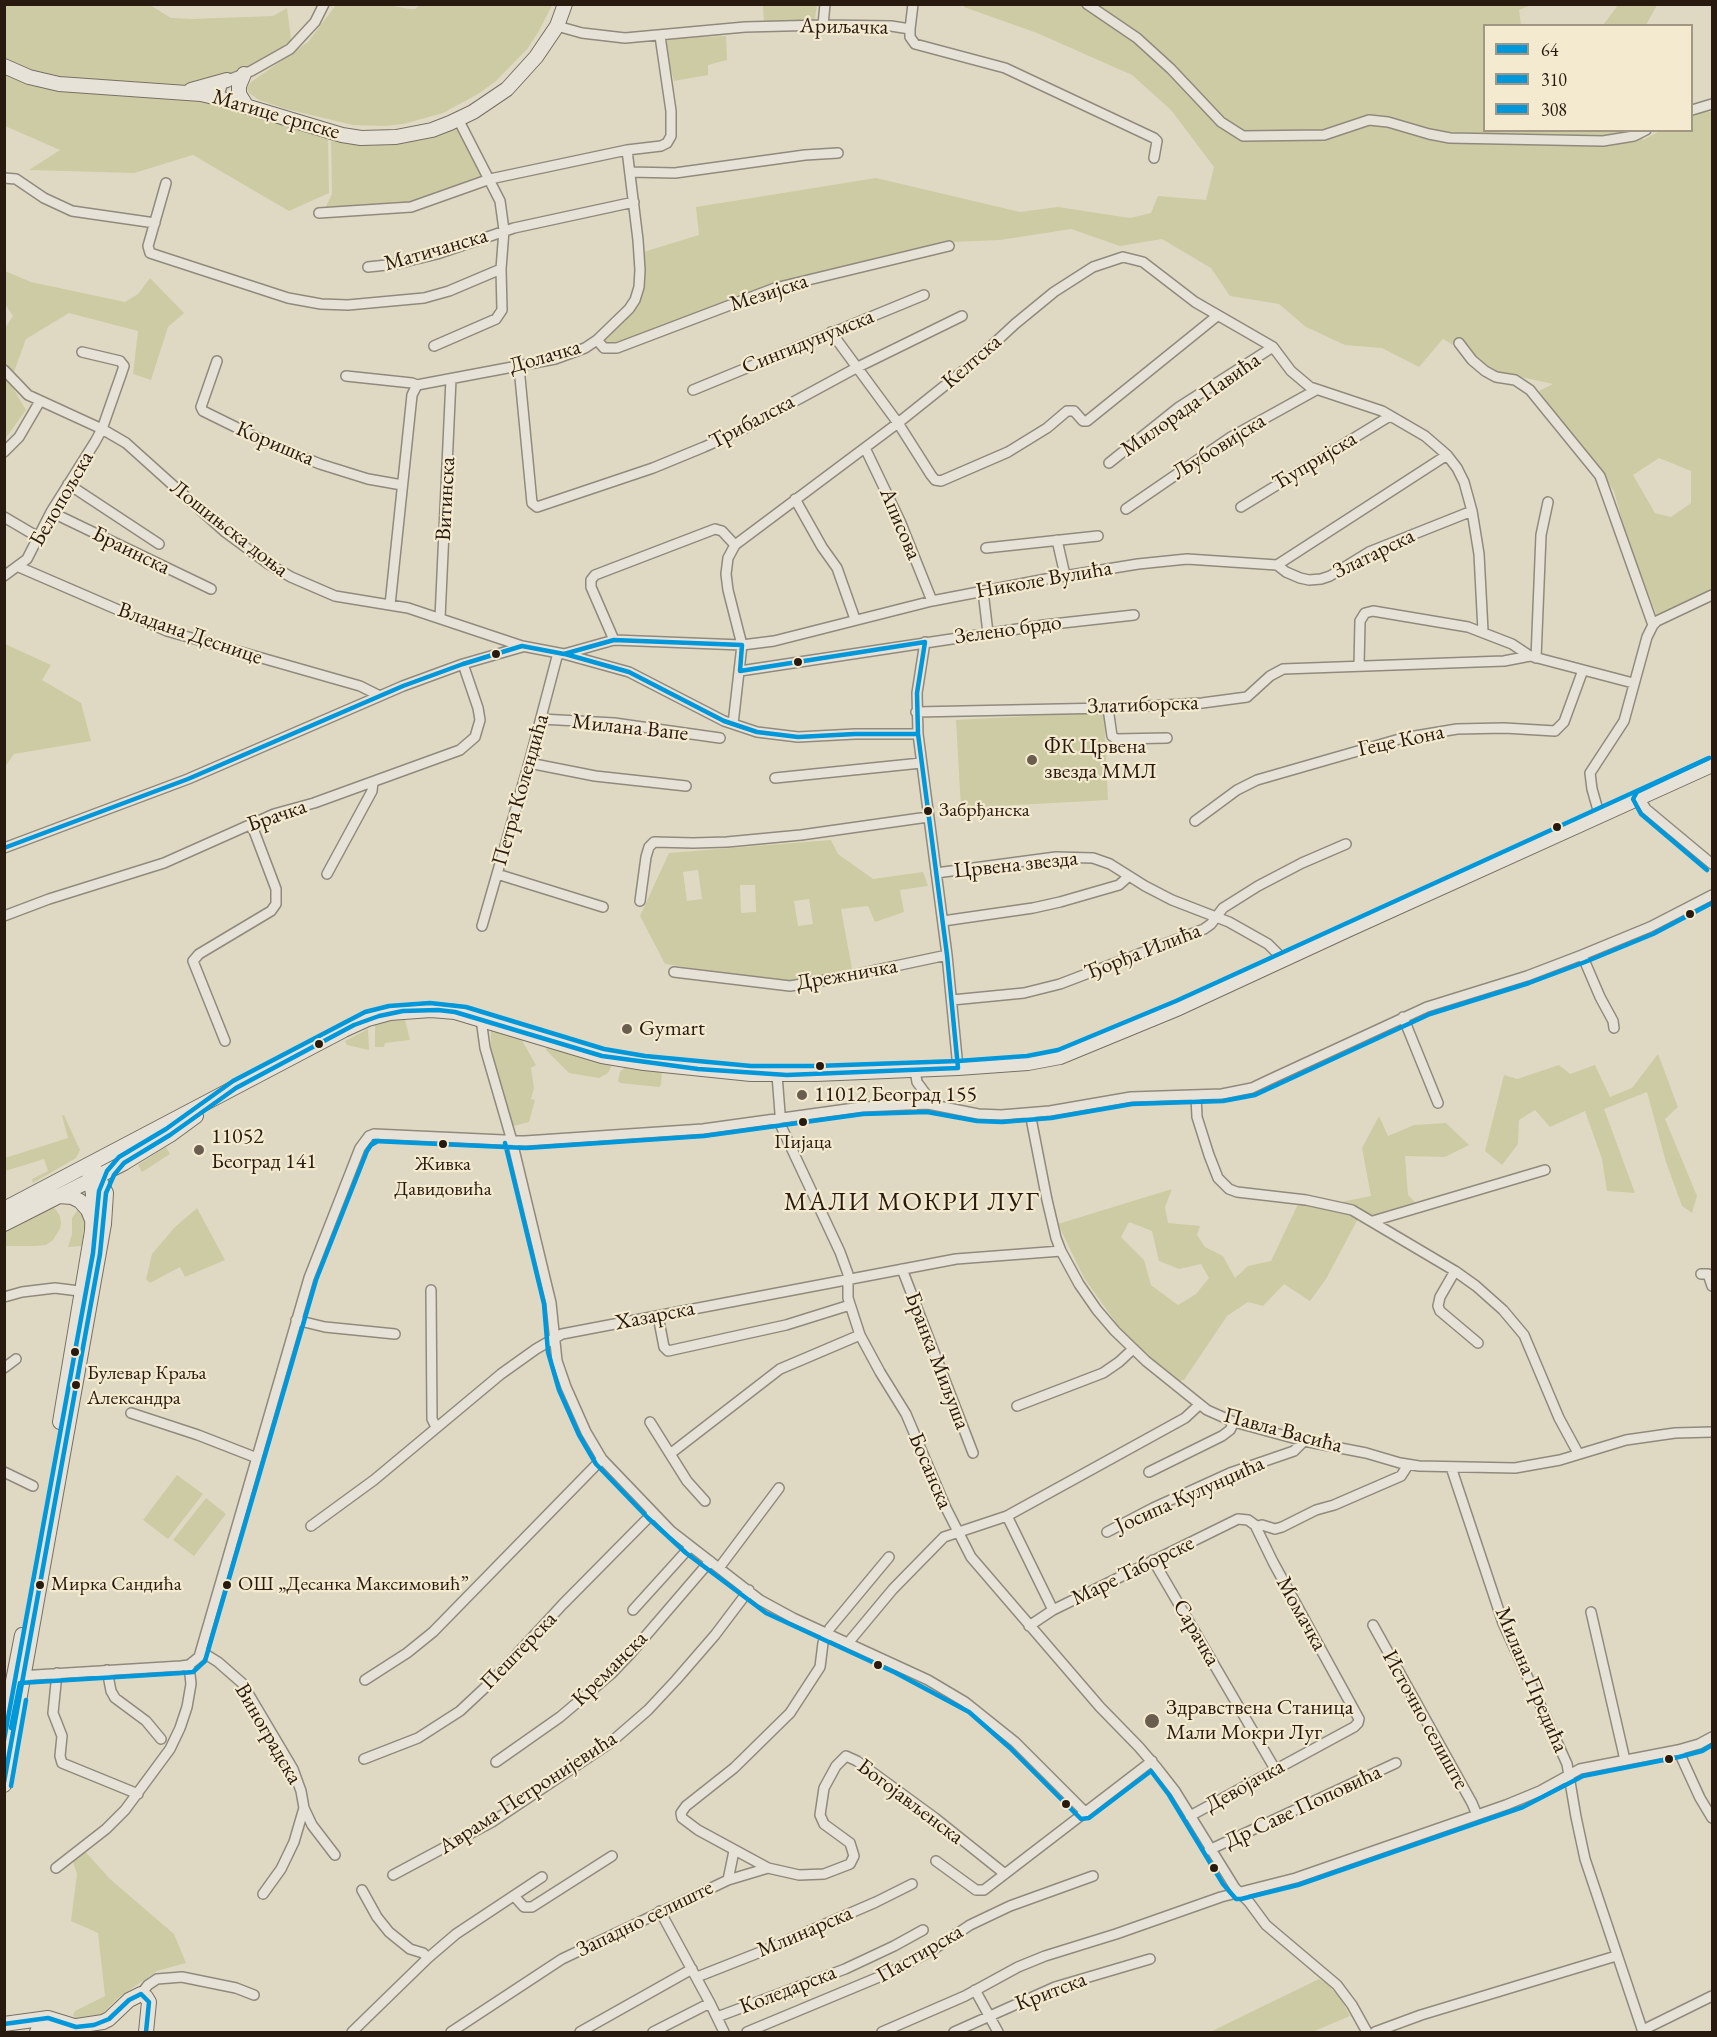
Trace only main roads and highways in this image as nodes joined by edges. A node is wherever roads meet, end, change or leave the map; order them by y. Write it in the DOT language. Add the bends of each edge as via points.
graph roads {
  1 [pos="565,4"];
  2 [pos="4,66"];
  3 [pos="244,74"];
  4 [pos="226,80"];
  5 [pos="182,92"];
  6 [pos="247,107"];
  7 [pos="1713,765"];
  8 [pos="236,1088"];
  9 [pos="124,1163"];
  10 [pos="93,1171"];
  11 [pos="106,1193"];
  12 [pos="58,1196"];
  13 [pos="4,1209"];
  14 [pos="93,1223"];
  15 [pos="4,1224"];
  16 [pos="87,1292"];
  17 [pos="14,1676"];
  18 [pos="4,1727"];
  19 [pos="4,1785"];
  20 [pos="4,2024"];
  21 [pos="19,2027"];
  22 [pos="76,2027"];
  23 [pos="37,2032"];
  24 [pos="146,2032"];
  1 -- 6 [label="main road, Матице српске" via="557,26 514,83 458,119 414,134 361,138 330,133"];
  2 -- 5 [label="main road, Матице српске" via="29,77 66,85"];
  3 -- 6 [label="main road" via="239,94"];
  4 -- 5 [label="main road"];
  5 -- 6 [label="main road, Матице српске"];
  7 -- 8 [label="main road" via="1065,1056 958,1068 777,1075 614,1059 481,1019 438,1010 403,1011 344,1030"];
  8 -- 9 [label="main road"];
  8 -- 10 [label="main road"];
  9 -- 10 [label="main road"];
  9 -- 11 [label="main road"];
  10 -- 11 [label="main road"];
  10 -- 12 [label="main road"];
  10 -- 13 [label="main road"];
  10 -- 14 [label="main road"];
  11 -- 16 [label="main road" via="104,1224"];
  12 -- 14 [label="main road" via="80,1201"];
  12 -- 15 [label="main road"];
  14 -- 16 [label="main road"];
  16 -- 17 [label="main road"];
  17 -- 18 [label="main road"];
  17 -- 19 [label="main road"];
  20 -- 21 [label="main road"];
  21 -- 22 [label="main road" via="48,2018"];
  22 -- 23 [label="main road"];
  22 -- 24 [label="main road" via="109,2019 141,1994 149,2002"];
}
